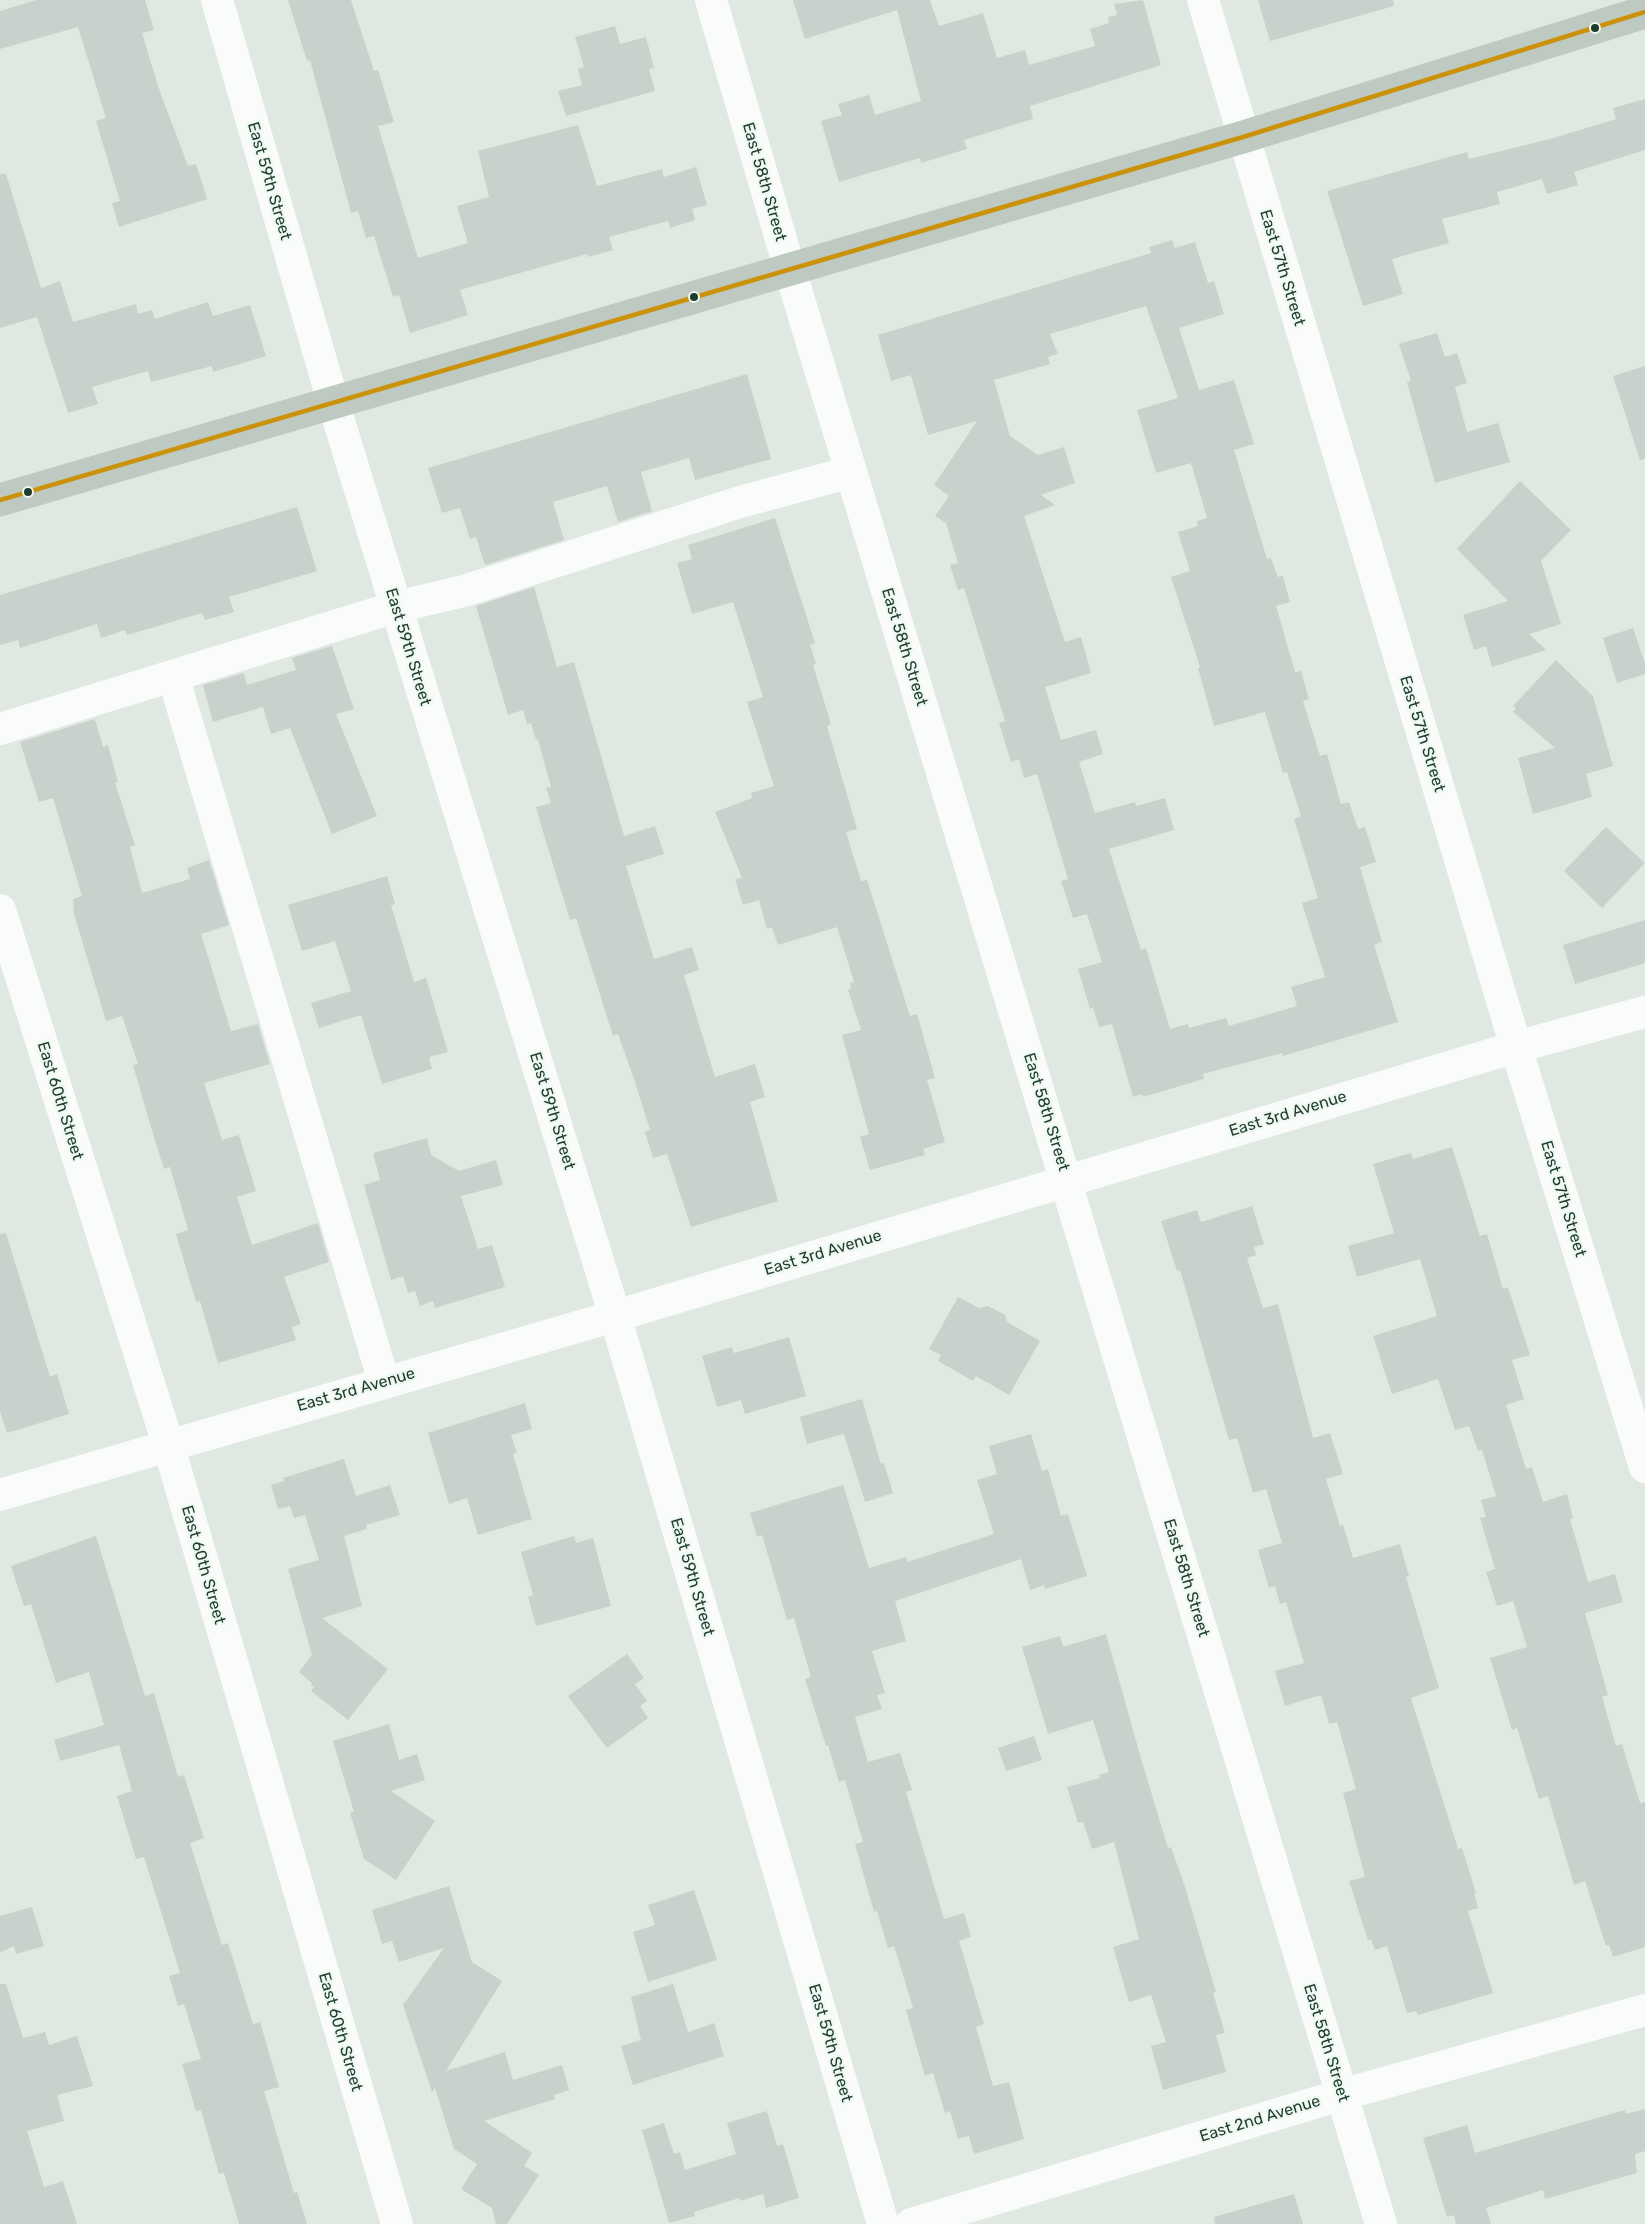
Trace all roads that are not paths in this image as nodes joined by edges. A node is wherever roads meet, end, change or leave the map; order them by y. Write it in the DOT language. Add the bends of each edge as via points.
graph roads {
  1 [pos="217,0"];
  2 [pos="711,0"];
  3 [pos="1203,0"];
  4 [pos="1645,12"];
  5 [pos="1243,137"];
  6 [pos="790,270"];
  7 [pos="333,402"];
  8 [pos="851,472"];
  9 [pos="0,500"];
  10 [pos="396,607"];
  11 [pos="172,676"];
  12 [pos="0,729"];
  13 [pos="0,910"];
  14 [pos="1645,1012"];
  15 [pos="1516,1047"];
  16 [pos="1066,1180"];
  17 [pos="615,1316"];
  18 [pos="384,1382"];
  19 [pos="168,1444"];
  20 [pos="1645,1467"];
  21 [pos="0,1494"];
  22 [pos="1645,2010"];
  23 [pos="1341,2095"];
  24 [pos="396,2224"];
  25 [pos="884,2224"];
  26 [pos="911,2224"];
  27 [pos="1381,2224"];
  1 -- 7 [label="street, East 59th Street"];
  2 -- 6 [label="street, East 58th Street"];
  3 -- 5 [label="street, East 57th Street"];
  4 -- 5 [label="main road"];
  5 -- 6 [label="main road"];
  5 -- 15 [label="street, East 57th Street"];
  6 -- 7 [label="main road"];
  6 -- 8 [label="street, East 58th Street"];
  7 -- 9 [label="main road"];
  7 -- 10 [label="street, East 59th Street"];
  8 -- 10 [label="street" via="740,502 464,591"];
  8 -- 16 [label="street, East 58th Street"];
  10 -- 11 [label="street"];
  10 -- 17 [label="street, East 59th Street"];
  11 -- 12 [label="street"];
  11 -- 18 [label="street"];
  13 -- 19 [label="street, East 60th Street"];
  14 -- 15 [label="street, East 3rd Avenue"];
  15 -- 16 [label="street, East 3rd Avenue"];
  15 -- 20 [label="street, East 57th Street"];
  16 -- 17 [label="street, East 3rd Avenue"];
  16 -- 23 [label="street, East 58th Street"];
  17 -- 18 [label="street, East 3rd Avenue"];
  17 -- 25 [label="street, East 59th Street"];
  18 -- 19 [label="street, East 3rd Avenue"];
  19 -- 21 [label="street, East 3rd Avenue"];
  19 -- 24 [label="street, East 60th Street"];
  22 -- 23 [label="street, East 2nd Avenue"];
  23 -- 26 [label="street, East 2nd Avenue"];
  23 -- 27 [label="street, East 58th Street"];
}
